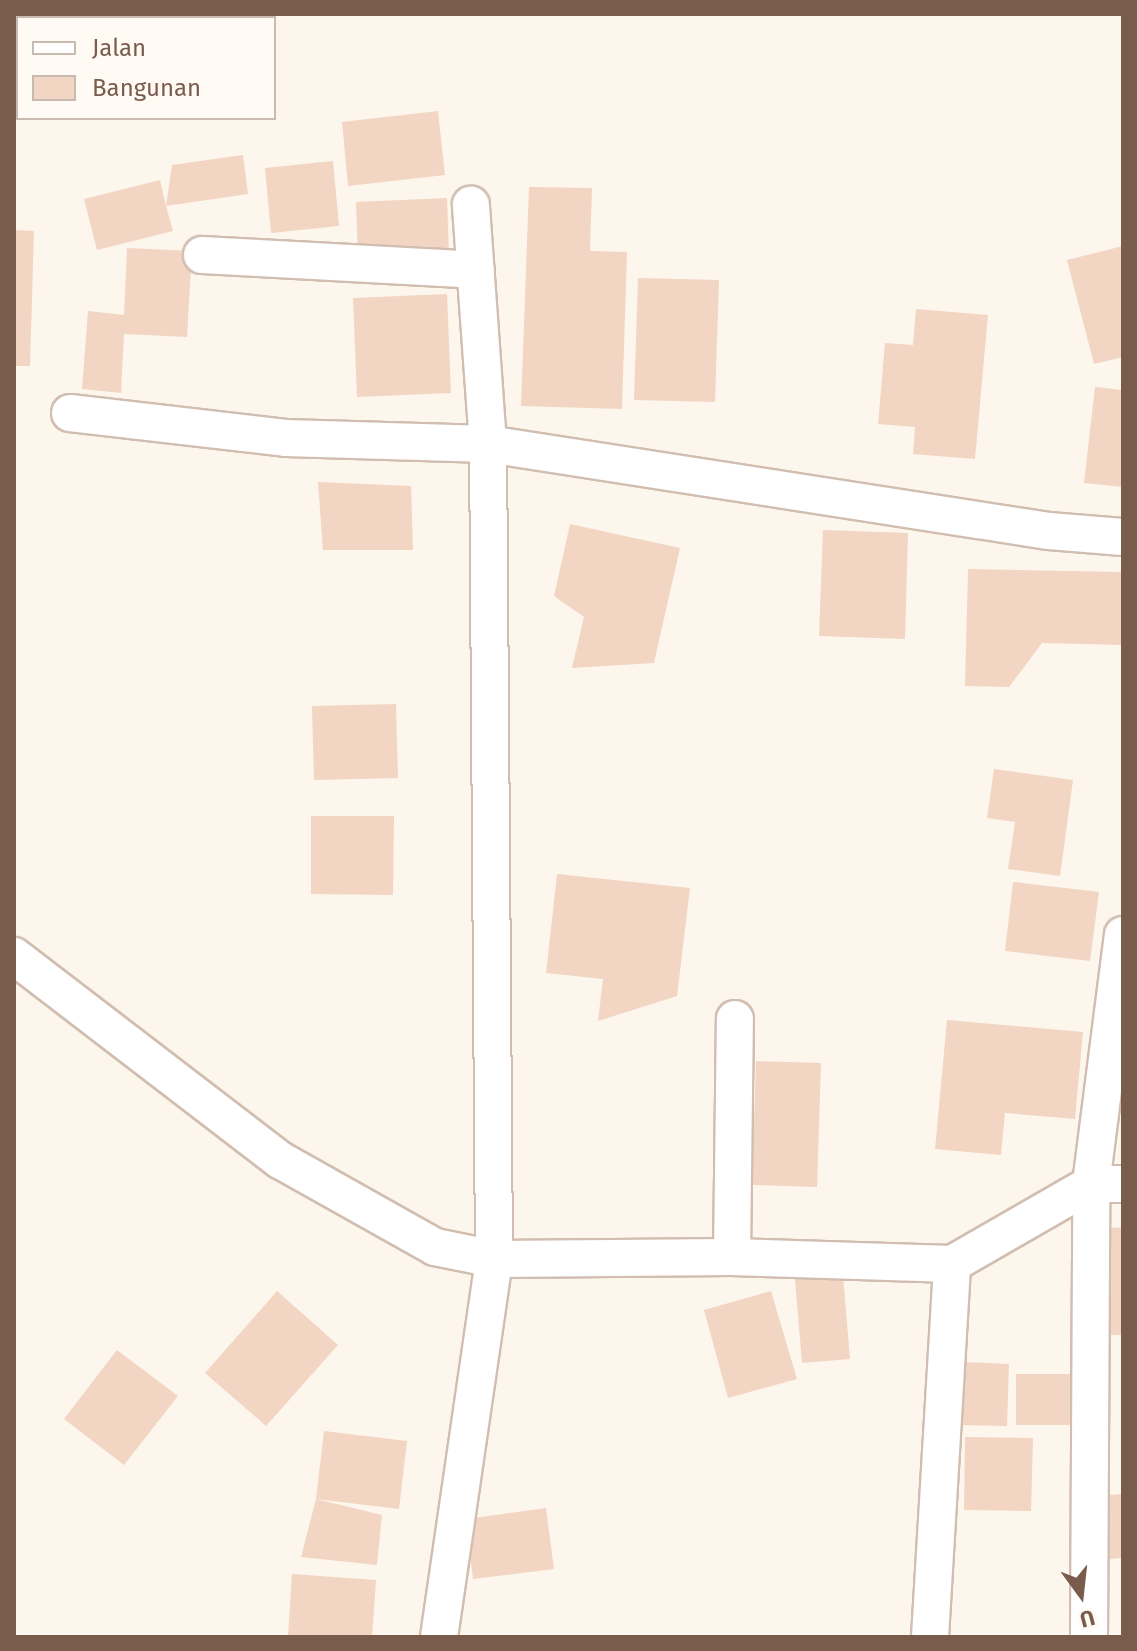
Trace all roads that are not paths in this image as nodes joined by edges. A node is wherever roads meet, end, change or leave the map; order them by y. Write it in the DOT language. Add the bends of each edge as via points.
graph roads {
  1 [pos="471,205"];
  2 [pos="202,255"];
  3 [pos="476,270"];
  4 [pos="70,413"];
  5 [pos="488,444"];
  6 [pos="1123,537"];
  7 [pos="1123,935"];
  8 [pos="14,956"];
  9 [pos="735,1019"];
  10 [pos="1107,1184"];
  11 [pos="732,1257"];
  12 [pos="494,1259"];
  13 [pos="952,1264"];
  14 [pos="439,1637"];
  15 [pos="930,1637"];
  16 [pos="1089,1637"];
  1 -- 3 [label="street"];
  2 -- 3 [label="street"];
  3 -- 5 [label="street"];
  4 -- 5 [label="street" via="286,438"];
  5 -- 6 [label="street" via="1049,531"];
  5 -- 12 [label="street"];
  7 -- 10 [label="street"];
  8 -- 12 [label="street" via="280,1160 329,1191 435,1247"];
  9 -- 11 [label="street"];
  10 -- 13 [label="street"];
  10 -- 16 [label="street"];
  11 -- 12 [label="street"];
  11 -- 13 [label="street"];
  12 -- 14 [label="street"];
  13 -- 15 [label="street"];
}
